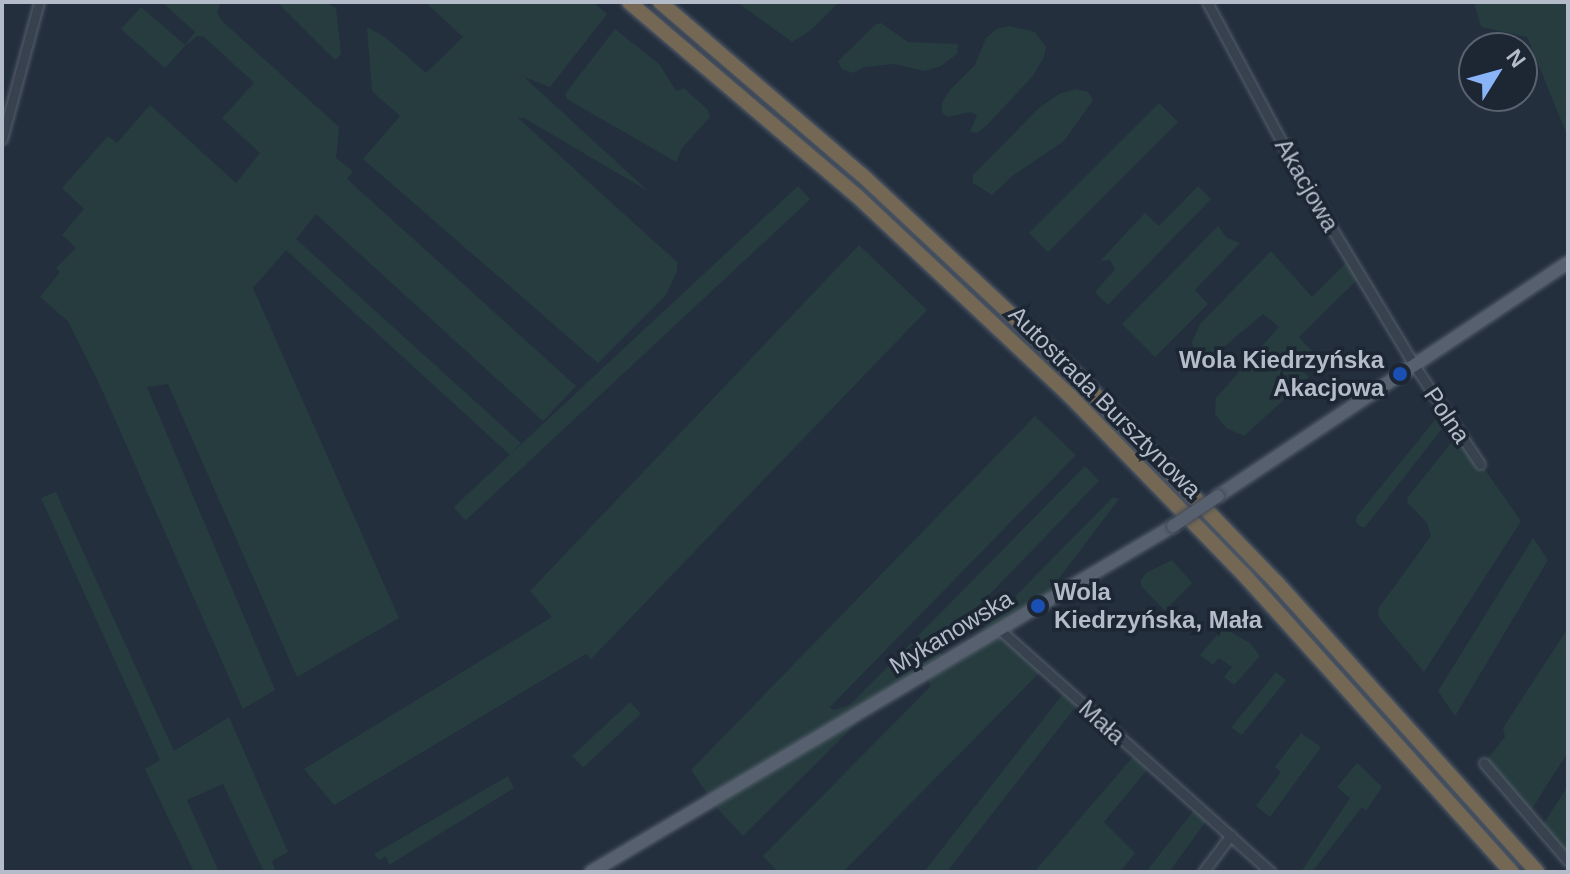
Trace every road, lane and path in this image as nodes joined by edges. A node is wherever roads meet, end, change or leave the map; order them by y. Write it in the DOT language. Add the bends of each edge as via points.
graph roads {
  1 [pos="39,2"];
  2 [pos="629,2"];
  3 [pos="660,2"];
  4 [pos="1207,2"];
  5 [pos="2,139"];
  6 [pos="1568,263"];
  7 [pos="1414,365"];
  8 [pos="1480,464"];
  9 [pos="999,629"];
  10 [pos="1484,763"];
  11 [pos="1231,835"];
  12 [pos="1568,861"];
  13 [pos="591,872"];
  14 [pos="1203,872"];
  15 [pos="1271,872"];
  16 [pos="1512,872"];
  17 [pos="1537,872"];
  1 -- 5 [label="street"];
  2 -- 16 [label="highway, Autostrada Bursztynowa" via="856,195 1061,387 1246,577"];
  3 -- 17 [label="highway, Autostrada Bursztynowa" via="902,210 1094,393 1277,583"];
  4 -- 7 [label="street, Akacjowa" via="1299,174"];
  6 -- 7 [label="main road, Mykanowska"];
  7 -- 8 [label="street, Polna"];
  7 -- 9 [label="main road, Mykanowska, bridge" via="1173,526"];
  9 -- 11 [label="street, Mała"];
  9 -- 13 [label="main road, Mykanowska"];
  10 -- 12 [label="street"];
  11 -- 14 [label="street"];
  11 -- 15 [label="street, Mała"];
}
